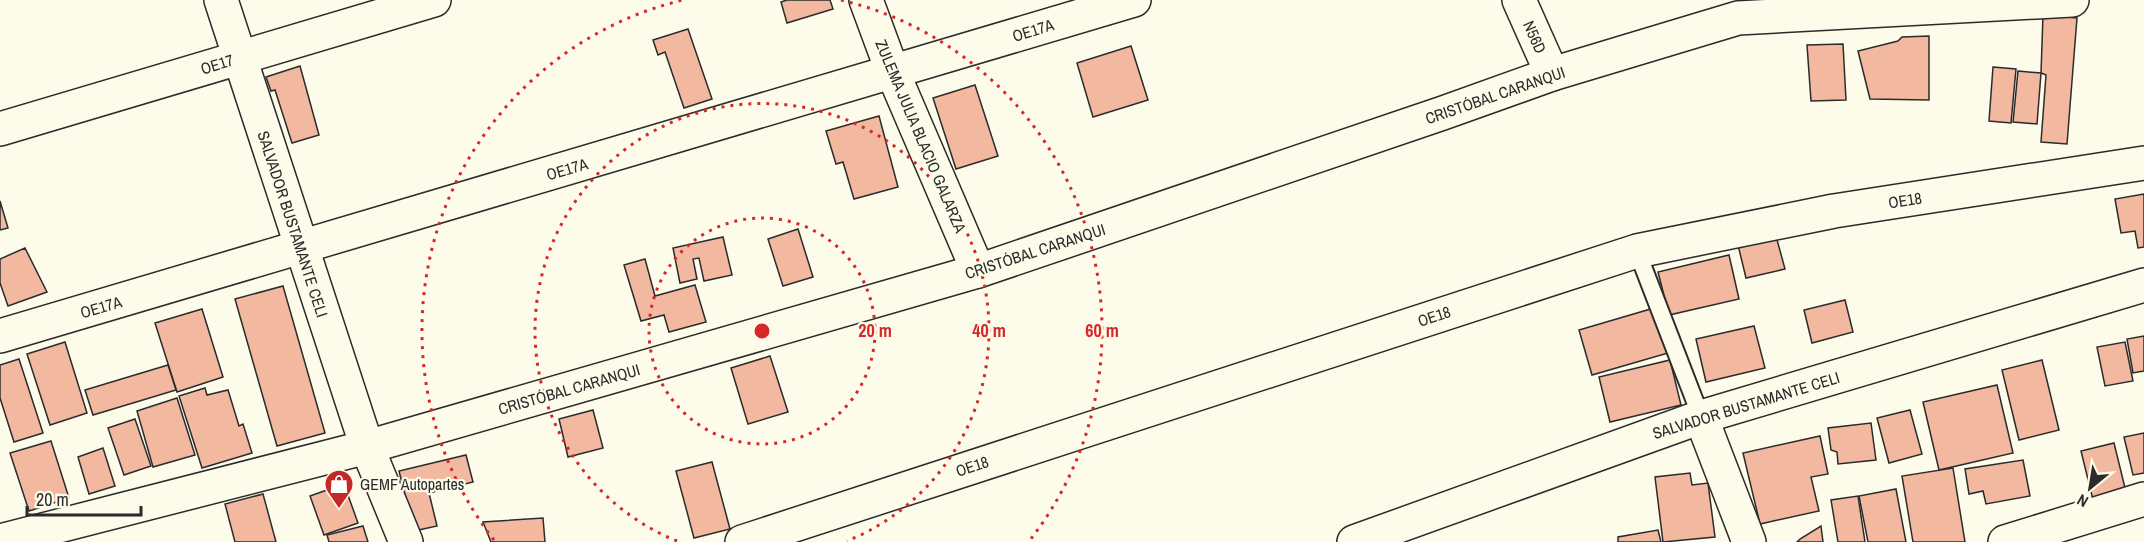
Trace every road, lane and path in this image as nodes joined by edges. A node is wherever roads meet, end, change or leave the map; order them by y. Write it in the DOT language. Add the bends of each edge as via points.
graph roads {
  1 [pos="221,0"];
  2 [pos="434,0"];
  3 [pos="866,0"];
  4 [pos="1134,0"];
  5 [pos="1519,0"];
  6 [pos="2072,0"];
  7 [pos="1971,3"];
  8 [pos="1735,9"];
  9 [pos="238,58"];
  10 [pos="893,73"];
  11 [pos="1552,74"];
  12 [pos="0,129"];
  13 [pos="2144,163"];
  14 [pos="301,248"];
  15 [pos="1636,251"];
  16 [pos="978,271"];
  17 [pos="2144,285"];
  18 [pos="0,336"];
  19 [pos="1701,417"];
  20 [pos="367,447"];
  21 [pos="2144,499"];
  22 [pos="0,540"];
  23 [pos="406,542"];
  24 [pos="742,542"];
  25 [pos="1354,542"];
  26 [pos="1749,542"];
  27 [pos="2005,542"];
  1 -- 9 [label="street, SALVADOR BUSTAMANTE CELI"];
  2 -- 9 [label="street, OE17"];
  3 -- 10 [label="street, ZULEMA JULIA BLACIO GALARZA"];
  4 -- 10 [label="street, OE17A"];
  5 -- 11 [label="street, N56D"];
  6 -- 7 [label="street, CRISTÓBAL CARANQUI"];
  7 -- 8 [label="street, CRISTÓBAL CARANQUI"];
  8 -- 11 [label="street, CRISTÓBAL CARANQUI"];
  9 -- 12 [label="street, OE17"];
  9 -- 14 [label="street, SALVADOR BUSTAMANTE CELI"];
  10 -- 14 [label="street, OE17A"];
  10 -- 16 [label="street, ZULEMA JULIA BLACIO GALARZA"];
  11 -- 16 [label="street, CRISTÓBAL CARANQUI"];
  13 -- 15 [label="street, OE18" via="1834,211"];
  14 -- 18 [label="street, OE17A"];
  14 -- 20 [label="street, SALVADOR BUSTAMANTE CELI"];
  15 -- 19 [label="lane"];
  15 -- 24 [label="street, OE18"];
  16 -- 20 [label="street, CRISTÓBAL CARANQUI"];
  17 -- 19 [label="street, SALVADOR BUSTAMANTE CELI"];
  19 -- 25 [label="street, SALVADOR BUSTAMANTE CELI"];
  19 -- 26 [label="street"];
  20 -- 22 [label="street, CRISTÓBAL CARANQUI"];
  20 -- 23 [label="street, SALVADOR BUSTAMANTE CELI"];
  21 -- 27 [label="street"];
}
